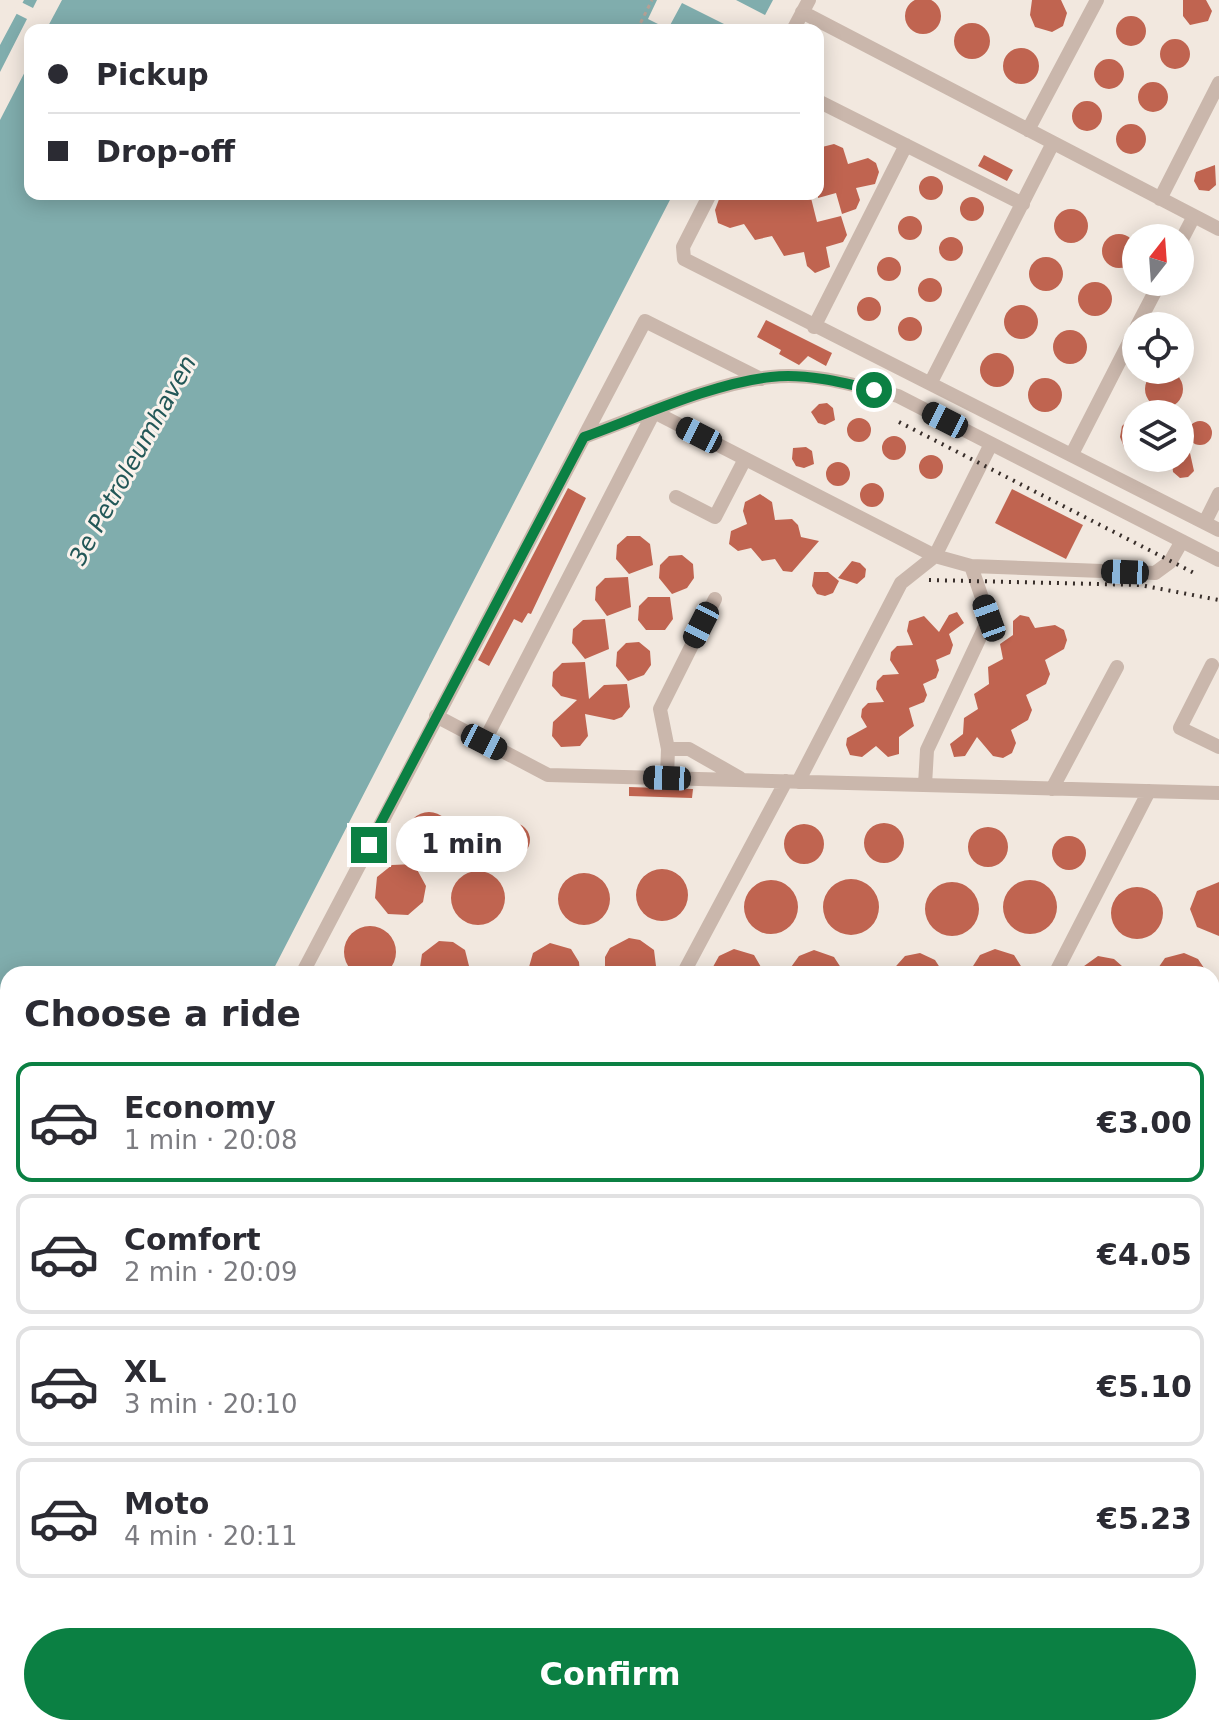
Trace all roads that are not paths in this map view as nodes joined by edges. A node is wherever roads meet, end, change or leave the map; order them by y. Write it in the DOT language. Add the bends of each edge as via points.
graph roads {
  1 [pos="1097,0"];
  2 [pos="806,6"];
  3 [pos="796,24"];
  4 [pos="1219,83"];
  5 [pos="824,104"];
  6 [pos="1028,130"];
  7 [pos="1053,143"];
  8 [pos="906,145"];
  9 [pos="1160,199"];
  10 [pos="707,200"];
  11 [pos="1023,204"];
  12 [pos="1194,216"];
  13 [pos="1190,224"];
  14 [pos="1219,229"];
  15 [pos="814,327"];
  16 [pos="1122,356"];
  17 [pos="761,379"];
  18 [pos="931,382"];
  19 [pos="654,412"];
  20 [pos="584,437"];
  21 [pos="991,444"];
  22 [pos="1072,454"];
  23 [pos="745,459"];
  24 [pos="1219,494"];
  25 [pos="676,497"];
  26 [pos="1205,522"];
  27 [pos="1219,530"];
  28 [pos="1182,541"];
  29 [pos="935,556"];
  30 [pos="1219,560"];
  31 [pos="971,566"];
  32 [pos="715,599"];
  33 [pos="1217,661"];
  34 [pos="1117,667"];
  35 [pos="436,716"];
  36 [pos="484,742"];
  37 [pos="1219,747"];
  38 [pos="668,749"];
  39 [pos="667,778"];
  40 [pos="744,780"];
  41 [pos="792,782"];
  42 [pos="925,785"];
  43 [pos="1052,789"];
  44 [pos="1149,791"];
  45 [pos="1219,793"];
  46 [pos="306,966"];
  47 [pos="688,966"];
  48 [pos="1059,966"];
  1 -- 6 [label="lane"];
  2 -- 3 [label="lane"];
  2 -- 6 [label="lane"];
  4 -- 9 [label="lane"];
  5 -- 8 [label="lane"];
  6 -- 7 [label="lane"];
  7 -- 9 [label="lane"];
  7 -- 11 [label="lane"];
  8 -- 11 [label="lane"];
  8 -- 15 [label="lane"];
  9 -- 12 [label="lane"];
  10 -- 15 [label="lane" via="683,247 684,259"];
  11 -- 18 [label="lane"];
  12 -- 13 [label="lane"];
  12 -- 14 [label="lane"];
  15 -- 18 [label="lane"];
  16 -- 22 [label="lane"];
  17 -- 19 [label="lane"];
  17 -- 20 [label="lane" via="645,321"];
  17 -- 21 [label="lane" via="804,377 898,396"];
  18 -- 22 [label="lane"];
  19 -- 20 [label="lane"];
  19 -- 23 [label="lane"];
  19 -- 36 [label="lane"];
  20 -- 35 [label="lane"];
  21 -- 28 [label="lane"];
  21 -- 29 [label="lane"];
  22 -- 26 [label="lane"];
  23 -- 25 [label="lane" via="715,517"];
  23 -- 29 [label="lane"];
  24 -- 26 [label="lane"];
  26 -- 27 [label="lane"];
  28 -- 30 [label="lane"];
  28 -- 31 [label="lane" via="1170,562 1155,573"];
  29 -- 31 [label="lane"];
  29 -- 41 [label="lane" via="901,583"];
  31 -- 42 [label="lane" via="989,618 927,750"];
  32 -- 38 [label="lane" via="662,703"];
  33 -- 37 [label="lane" via="1180,728"];
  34 -- 43 [label="lane"];
  35 -- 36 [label="lane"];
  35 -- 46 [label="lane"];
  36 -- 39 [label="lane" via="548,775"];
  38 -- 39 [label="lane"];
  38 -- 40 [label="lane" via="689,749"];
  39 -- 40 [label="lane"];
  40 -- 41 [label="lane"];
  41 -- 42 [label="lane"];
  41 -- 47 [label="lane"];
  42 -- 43 [label="lane"];
  43 -- 44 [label="lane"];
  44 -- 45 [label="lane"];
  44 -- 48 [label="lane"];
}
